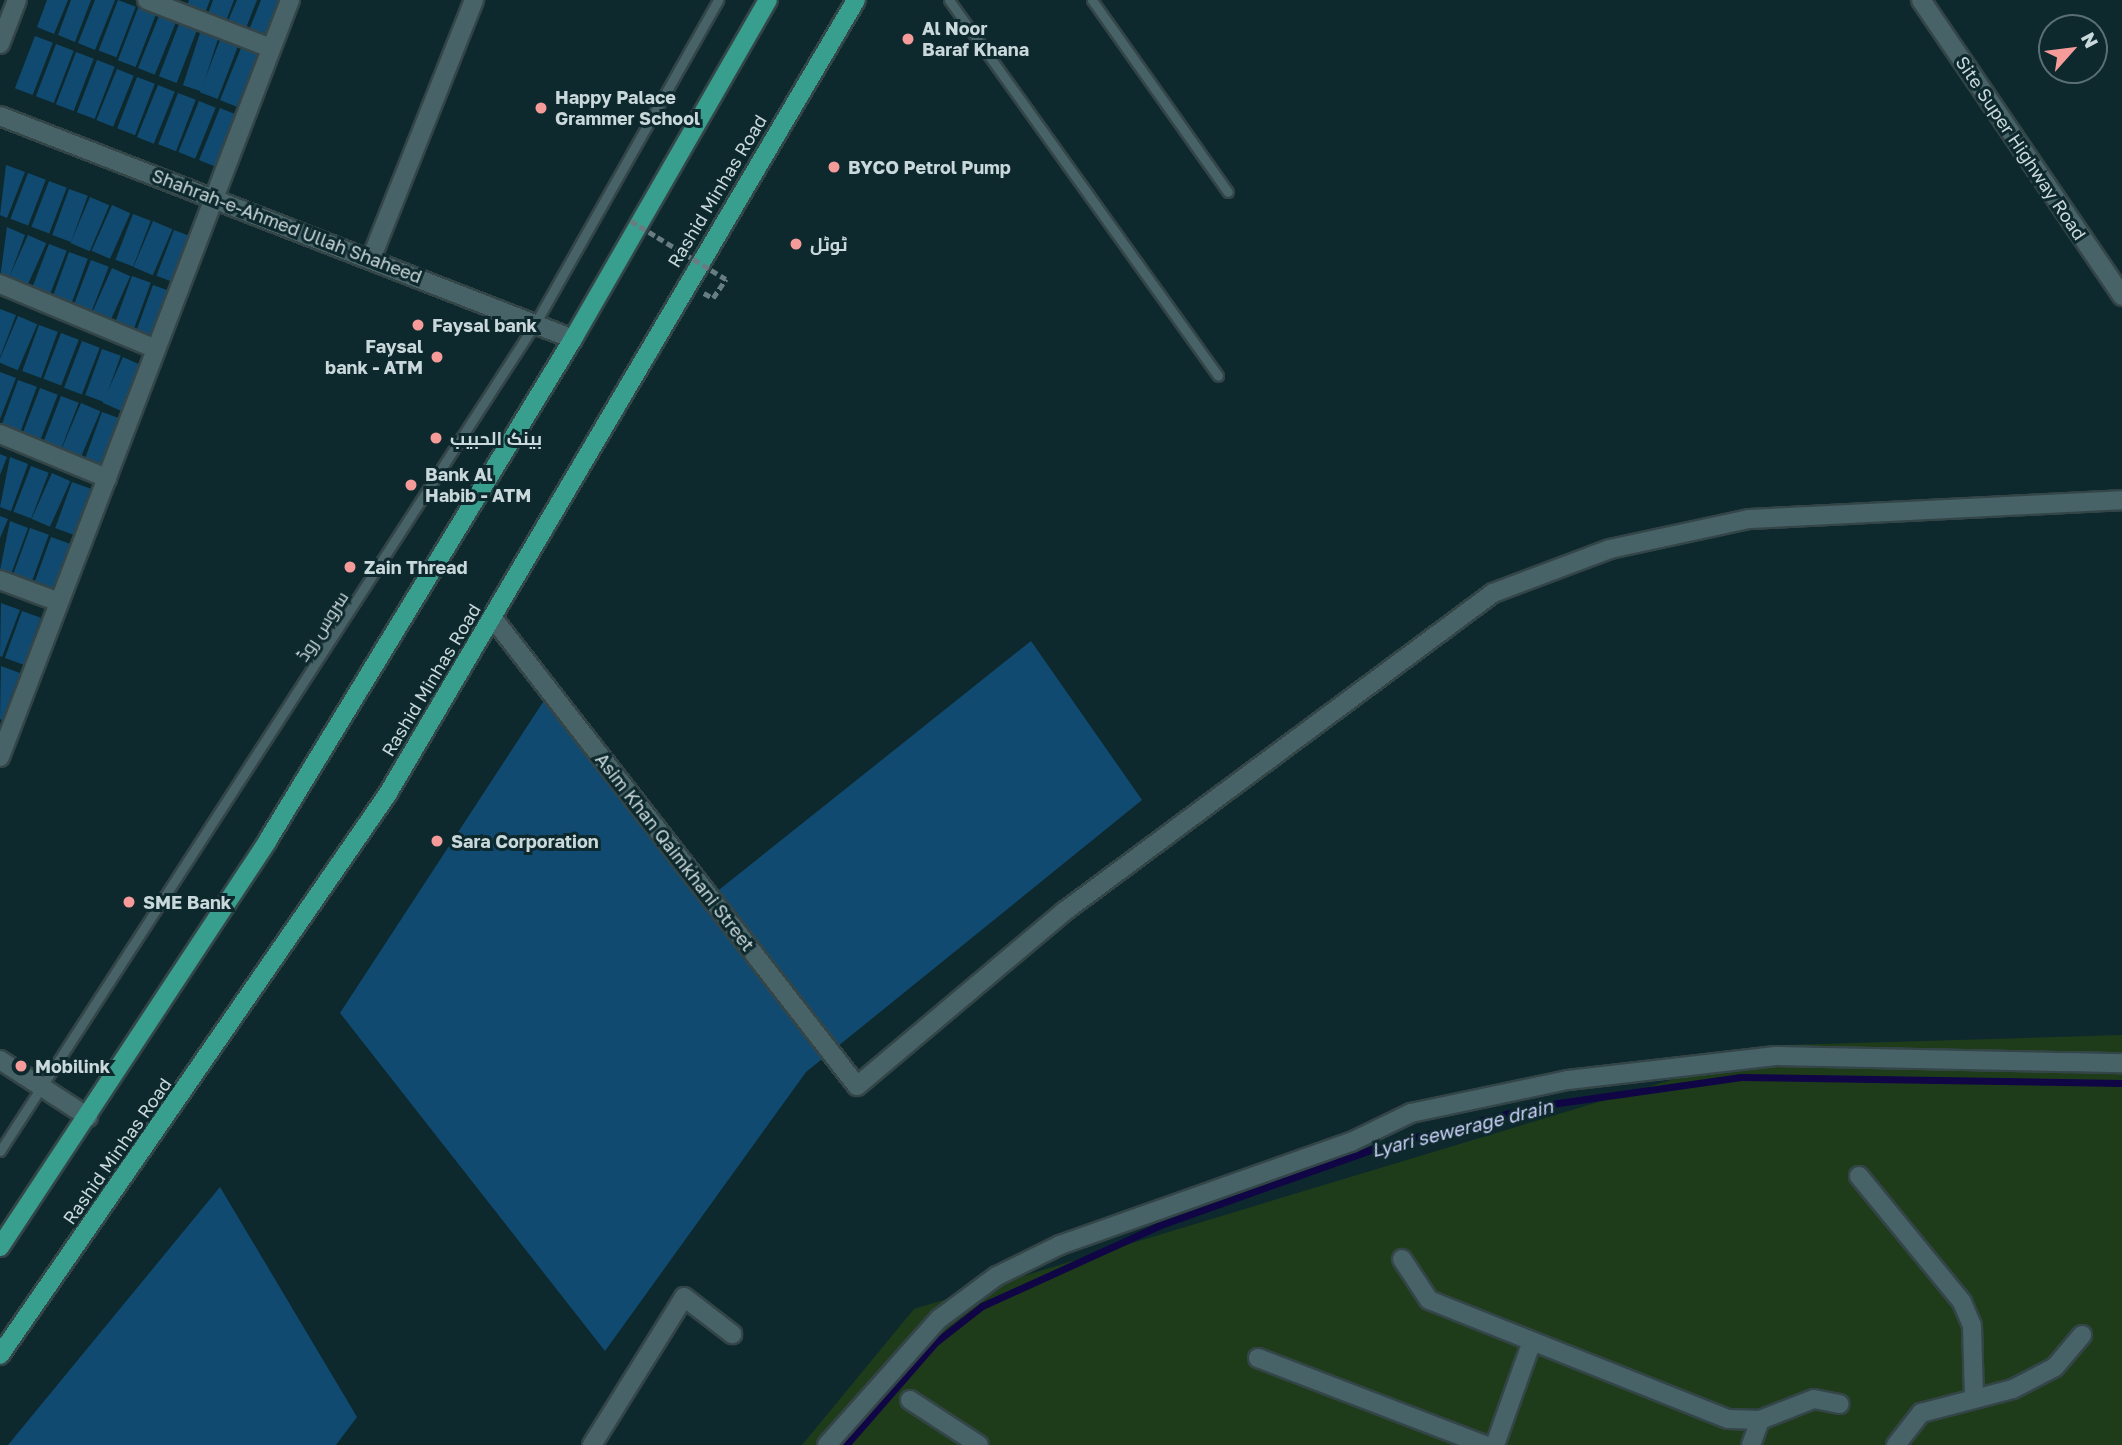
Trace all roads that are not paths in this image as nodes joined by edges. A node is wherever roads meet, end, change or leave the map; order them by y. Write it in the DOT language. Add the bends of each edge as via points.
graph roads {
  1 [pos="18,0"];
  2 [pos="147,0"];
  3 [pos="290,0"];
  4 [pos="474,0"];
  5 [pos="718,0"];
  6 [pos="768,0"];
  7 [pos="856,0"];
  8 [pos="949,0"];
  9 [pos="1092,0"];
  10 [pos="1921,0"];
  11 [pos="0,44"];
  12 [pos="271,48"];
  13 [pos="0,116"];
  14 [pos="1228,192"];
  15 [pos="214,198"];
  16 [pos="370,259"];
  17 [pos="0,284"];
  18 [pos="2122,296"];
  19 [pos="536,322"];
  20 [pos="573,339"];
  21 [pos="156,349"];
  22 [pos="1218,376"];
  23 [pos="0,434"];
  24 [pos="107,478"];
  25 [pos="2122,500"];
  26 [pos="0,580"];
  27 [pos="59,602"];
  28 [pos="492,617"];
  29 [pos="4,732"];
  30 [pos="0,757"];
  31 [pos="0,1060"];
  32 [pos="2122,1063"];
  33 [pos="44,1088"];
  34 [pos="88,1117"];
  35 [pos="0,1151"];
  36 [pos="1859,1176"];
  37 [pos="0,1247"];
  38 [pos="1402,1259"];
  39 [pos="732,1334"];
  40 [pos="2082,1335"];
  41 [pos="1531,1344"];
  42 [pos="0,1355"];
  43 [pos="1258,1358"];
  44 [pos="1974,1396"];
  45 [pos="910,1400"];
  46 [pos="1840,1404"];
  47 [pos="1760,1420"];
  48 [pos="592,1445"];
  49 [pos="827,1445"];
  50 [pos="979,1445"];
  51 [pos="1485,1445"];
  52 [pos="1495,1445"];
  53 [pos="1751,1445"];
  54 [pos="1896,1445"];
  1 -- 11 [label="street"];
  2 -- 12 [label="street"];
  3 -- 12 [label="street"];
  4 -- 16 [label="street"];
  5 -- 19 [label="lane, سروس روڈ"];
  6 -- 20 [label="main road"];
  7 -- 28 [label="main road, Rashid Minhas Road"];
  8 -- 22 [label="lane"];
  9 -- 14 [label="lane"];
  10 -- 18 [label="street, Site Super Highway Road"];
  12 -- 15 [label="street"];
  13 -- 15 [label="street, Shahrah-e-Ahmed Ullah Shaheed"];
  15 -- 16 [label="street, Shahrah-e-Ahmed Ullah Shaheed"];
  15 -- 21 [label="street"];
  16 -- 19 [label="street, Shahrah-e-Ahmed Ullah Shaheed"];
  17 -- 21 [label="street"];
  19 -- 20 [label="street, Shahrah-e-Ahmed Ullah Shaheed"];
  19 -- 33 [label="lane, سروس روڈ"];
  20 -- 34 [label="main road" via="268,841"];
  21 -- 24 [label="street"];
  23 -- 24 [label="street"];
  24 -- 27 [label="street"];
  25 -- 28 [label="street, Asim Khan Qaimkhani Street" via="1749,519 1610,550 1493,593 1065,911 857,1086"];
  26 -- 27 [label="street"];
  27 -- 29 [label="street"];
  28 -- 42 [label="main road, Rashid Minhas Road" via="387,795"];
  29 -- 30 [label="street"];
  31 -- 33 [label="street"];
  32 -- 49 [label="street" via="1776,1056 1568,1080 1412,1113 1352,1142 1060,1245 997,1276 939,1319"];
  33 -- 34 [label="street"];
  33 -- 35 [label="lane, سروس روڈ"];
  34 -- 37 [label="main road"];
  36 -- 44 [label="street" via="1962,1302 1972,1325"];
  38 -- 41 [label="street" via="1429,1300"];
  39 -- 48 [label="street" via="684,1297"];
  40 -- 44 [label="street" via="2055,1367 2014,1389"];
  41 -- 47 [label="street" via="1728,1419"];
  41 -- 52 [label="street"];
  43 -- 51 [label="street"];
  44 -- 54 [label="street" via="1921,1413"];
  45 -- 50 [label="street"];
  46 -- 47 [label="street" via="1814,1399"];
  47 -- 53 [label="street"];
}
